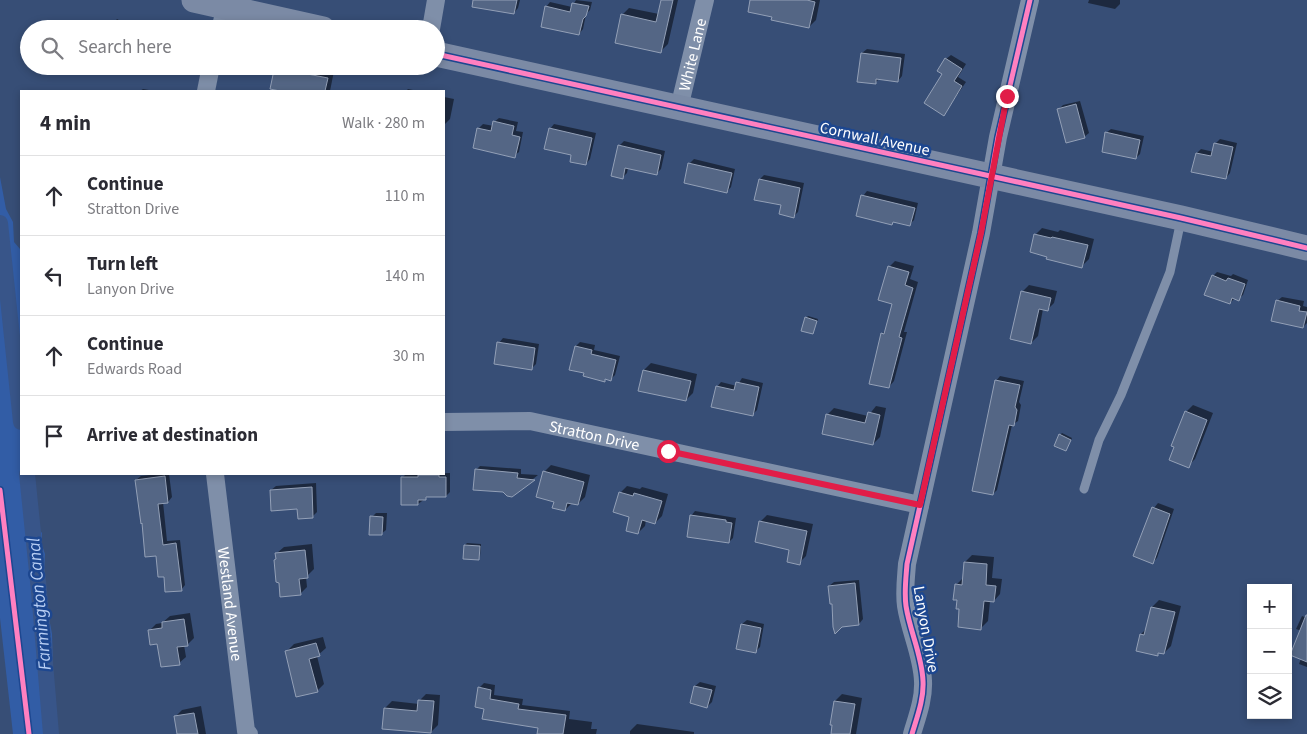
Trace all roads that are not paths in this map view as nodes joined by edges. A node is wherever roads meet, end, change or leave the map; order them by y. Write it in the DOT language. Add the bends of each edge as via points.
graph roads {
  1 [pos="194,0"];
  2 [pos="436,0"];
  3 [pos="705,0"];
  4 [pos="1030,0"];
  5 [pos="223,18"];
  6 [pos="241,20"];
  7 [pos="433,20"];
  8 [pos="445,56"];
  9 [pos="209,75"];
  10 [pos="206,90"];
  11 [pos="678,108"];
  12 [pos="992,176"];
  13 [pos="1181,218"];
  14 [pos="1307,248"];
  15 [pos="445,422"];
  16 [pos="214,475"];
  17 [pos="1084,489"];
  18 [pos="920,505"];
  19 [pos="249,734"];
  20 [pos="912,734"];
  1 -- 5 [label="street"];
  2 -- 7 [label="street"];
  3 -- 11 [label="street, White Lane"];
  4 -- 12 [label="street, Lanyon Drive"];
  5 -- 6 [label="street"];
  8 -- 11 [label="street, Cornwall Avenue"];
  9 -- 10 [label="street"];
  11 -- 12 [label="street, Cornwall Avenue"];
  12 -- 13 [label="street, Cornwall Avenue"];
  12 -- 18 [label="street, Lanyon Drive"];
  13 -- 14 [label="street, Cornwall Avenue"];
  13 -- 17 [label="lane" via="1170,272 1121,396 1099,440"];
  15 -- 18 [label="street, Stratton Drive" via="530,421"];
  16 -- 19 [label="street, Westland Avenue" via="246,731"];
  18 -- 20 [label="street, Lanyon Drive" via="905,586 906,607 923,683"];
}
